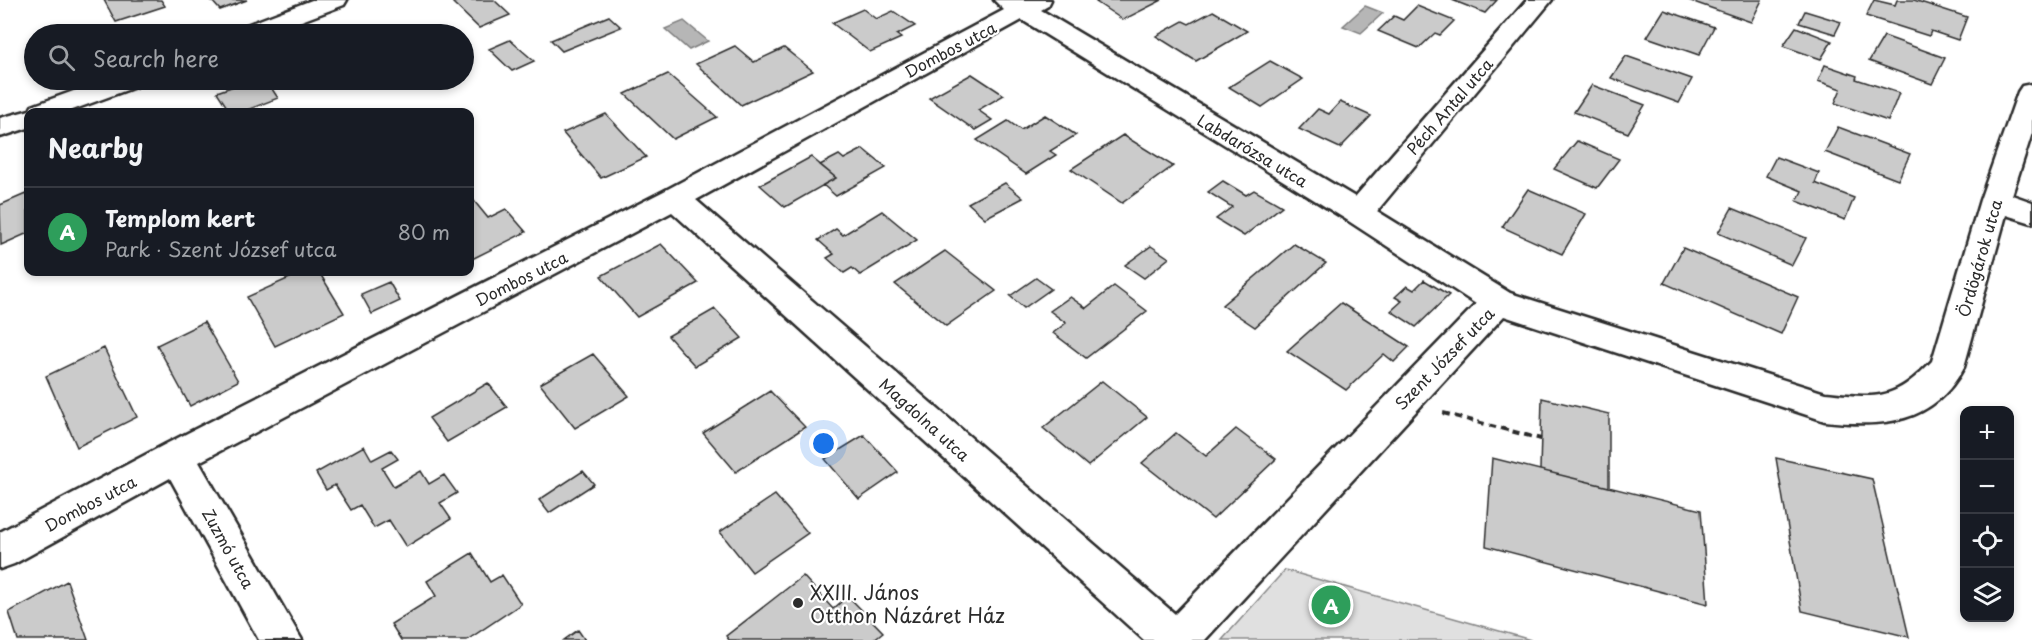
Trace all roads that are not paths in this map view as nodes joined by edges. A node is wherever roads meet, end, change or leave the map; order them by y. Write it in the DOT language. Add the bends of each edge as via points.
graph roads {
  1 [pos="334,0"];
  2 [pos="1540,0"];
  3 [pos="1023,3"];
  4 [pos="271,24"];
  5 [pos="101,90"];
  6 [pos="2032,92"];
  7 [pos="53,108"];
  8 [pos="24,120"];
  9 [pos="0,129"];
  10 [pos="675,198"];
  11 [pos="1995,200"];
  12 [pos="1358,213"];
  13 [pos="2032,213"];
  14 [pos="1498,302"];
  15 [pos="1900,407"];
  16 [pos="177,456"];
  17 [pos="0,552"];
  18 [pos="281,640"];
  19 [pos="1176,640"];
  1 -- 4 [label="street"];
  2 -- 12 [label="street, Péch Antal utca"];
  3 -- 10 [label="street, Dombos utca"];
  3 -- 12 [label="street, Labdarózsa utca"];
  5 -- 7 [label="street"];
  6 -- 11 [label="street, Ördögárok utca"];
  8 -- 9 [label="street"];
  10 -- 16 [label="street, Dombos utca"];
  10 -- 19 [label="street, Magdolna utca"];
  11 -- 13 [label="street"];
  11 -- 15 [label="street, Ördögárok utca" via="1947,367 1927,389"];
  12 -- 14 [label="street, Labdarózsa utca"];
  14 -- 15 [label="street, Szent József utca" via="1825,407 1863,411"];
  14 -- 19 [label="street, Szent József utca"];
  16 -- 17 [label="street, Dombos utca"];
  16 -- 18 [label="street, Zuzmó utca"];
}
